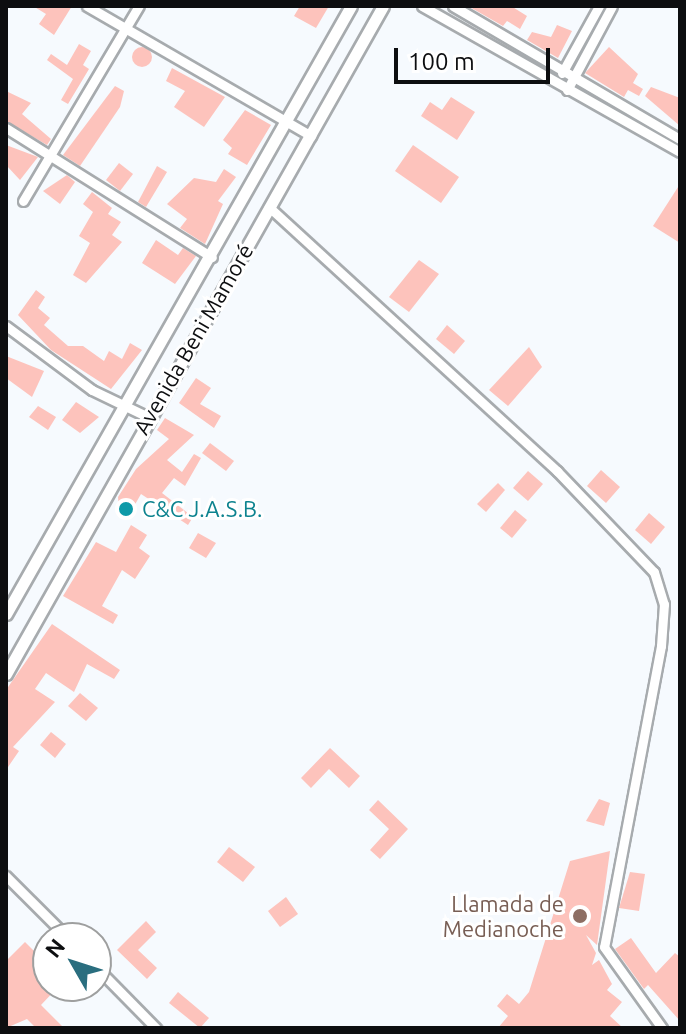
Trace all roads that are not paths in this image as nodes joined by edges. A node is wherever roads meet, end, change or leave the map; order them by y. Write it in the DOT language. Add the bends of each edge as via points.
graph roads {
  1 [pos="87,6"];
  2 [pos="139,6"];
  3 [pos="351,6"];
  4 [pos="383,6"];
  5 [pos="422,6"];
  6 [pos="453,6"];
  7 [pos="599,6"];
  8 [pos="612,6"];
  9 [pos="124,30"];
  10 [pos="563,71"];
  11 [pos="574,77"];
  12 [pos="556,83"];
  13 [pos="567,90"];
  14 [pos="285,123"];
  15 [pos="6,128"];
  16 [pos="311,136"];
  17 [pos="680,139"];
  18 [pos="680,152"];
  19 [pos="51,158"];
  20 [pos="23,201"];
  21 [pos="269,207"];
  22 [pos="212,257"];
  23 [pos="6,326"];
  24 [pos="123,408"];
  25 [pos="148,417"];
  26 [pos="6,614"];
  27 [pos="6,674"];
  28 [pos="6,876"];
  29 [pos="52,922"];
  30 [pos="112,983"];
  31 [pos="156,1028"];
  32 [pos="662,1028"];
  1 -- 9 [label="street"];
  2 -- 9 [label="street"];
  3 -- 14 [label="street, Avenida Beni Mamoré"];
  4 -- 16 [label="street, Avenida Beni Mamoré"];
  5 -- 12 [label="street"];
  6 -- 10 [label="street"];
  7 -- 10 [label="street"];
  8 -- 11 [label="street"];
  9 -- 14 [label="street"];
  9 -- 19 [label="street"];
  10 -- 11 [label="street"];
  10 -- 12 [label="street"];
  11 -- 13 [label="street"];
  11 -- 17 [label="street"];
  12 -- 13 [label="street"];
  13 -- 18 [label="street"];
  14 -- 16 [label="street"];
  14 -- 22 [label="street, Avenida Beni Mamoré"];
  15 -- 19 [label="street"];
  16 -- 21 [label="street, Avenida Beni Mamoré"];
  19 -- 20 [label="street"];
  19 -- 22 [label="street"];
  21 -- 25 [label="street, Avenida Beni Mamoré"];
  21 -- 32 [label="street" via="557,471 654,572 664,604 661,646 604,947"];
  22 -- 24 [label="street, Avenida Beni Mamoré"];
  23 -- 24 [label="street"];
  24 -- 25 [label="street"];
  24 -- 26 [label="street, Avenida Beni Mamoré"];
  25 -- 27 [label="street, Avenida Beni Mamoré"];
  28 -- 29 [label="street"];
  30 -- 31 [label="street"];
}
